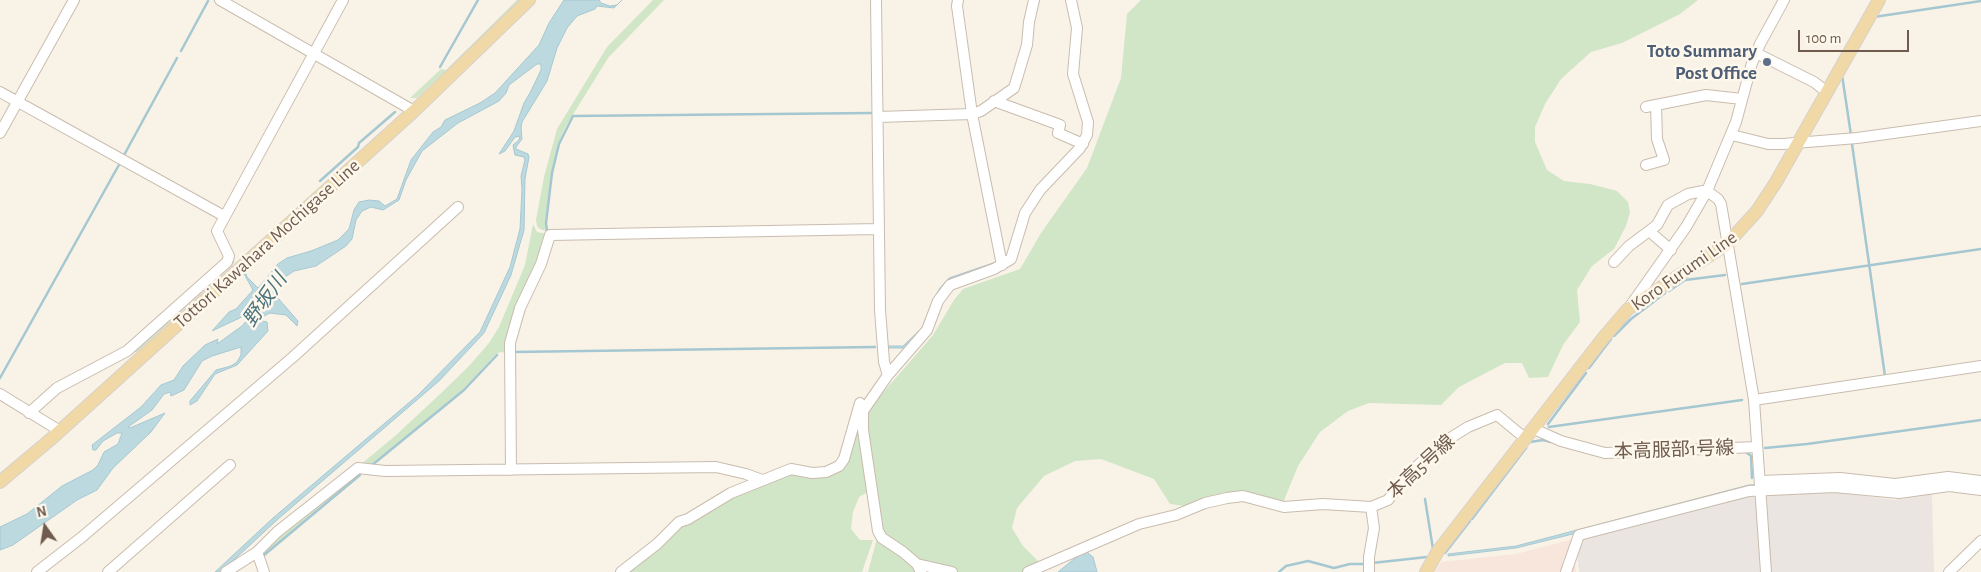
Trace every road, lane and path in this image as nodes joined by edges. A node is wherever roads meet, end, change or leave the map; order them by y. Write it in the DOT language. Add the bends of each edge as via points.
graph roads {
  1 [pos="74,0"];
  2 [pos="220,0"];
  3 [pos="343,0"];
  4 [pos="529,0"];
  5 [pos="876,0"];
  6 [pos="958,0"];
  7 [pos="1034,0"];
  8 [pos="1071,0"];
  9 [pos="1784,0"];
  10 [pos="1879,0"];
  11 [pos="314,52"];
  12 [pos="1756,53"];
  13 [pos="0,92"];
  14 [pos="1827,92"];
  15 [pos="1742,99"];
  16 [pos="994,101"];
  17 [pos="18,102"];
  18 [pos="414,111"];
  19 [pos="972,114"];
  20 [pos="878,117"];
  21 [pos="1981,122"];
  22 [pos="0,133"];
  23 [pos="1732,135"];
  24 [pos="1799,142"];
  25 [pos="1083,144"];
  26 [pos="1646,165"];
  27 [pos="1707,192"];
  28 [pos="458,207"];
  29 [pos="224,216"];
  30 [pos="878,229"];
  31 [pos="1649,231"];
  32 [pos="1727,244"];
  33 [pos="1670,250"];
  34 [pos="1614,262"];
  35 [pos="1002,265"];
  36 [pos="1628,309"];
  37 [pos="1981,366"];
  38 [pos="888,375"];
  39 [pos="879,388"];
  40 [pos="0,394"];
  41 [pos="1754,400"];
  42 [pos="30,412"];
  43 [pos="60,430"];
  44 [pos="1530,434"];
  45 [pos="1757,447"];
  46 [pos="230,465"];
  47 [pos="510,470"];
  48 [pos="762,480"];
  49 [pos="1981,481"];
  50 [pos="0,482"];
  51 [pos="1760,485"];
  52 [pos="1981,490"];
  53 [pos="1371,507"];
  54 [pos="1981,541"];
  55 [pos="257,552"];
  56 [pos="919,568"];
  57 [pos="37,572"];
  58 [pos="108,572"];
  59 [pos="226,572"];
  60 [pos="264,572"];
  61 [pos="621,572"];
  62 [pos="952,572"];
  63 [pos="1028,572"];
  64 [pos="1369,572"];
  65 [pos="1426,572"];
  66 [pos="1566,572"];
  67 [pos="1766,572"];
  68 [pos="1949,572"];
  1 -- 17 [label="street"];
  2 -- 11 [label="street"];
  3 -- 11 [label="street"];
  4 -- 18 [label="main road, Tottori Kawahara Mochigase Line"];
  5 -- 20 [label="street"];
  6 -- 19 [label="street"];
  7 -- 16 [label="street" via="1028,22 1027,45 1014,88"];
  8 -- 25 [label="street" via="1077,28 1073,74 1088,122"];
  9 -- 12 [label="street"];
  10 -- 14 [label="main road, Koro Furumi Line"];
  11 -- 18 [label="street"];
  11 -- 29 [label="street"];
  12 -- 14 [label="street" via="1814,82"];
  12 -- 15 [label="street"];
  13 -- 17 [label="street"];
  14 -- 24 [label="main road, Koro Furumi Line"];
  15 -- 23 [label="street"];
  15 -- 26 [label="street" via="1706,94 1651,106 1664,160"];
  16 -- 19 [label="street"];
  16 -- 25 [label="street" via="1060,125 1058,133"];
  17 -- 22 [label="street"];
  17 -- 29 [label="street"];
  18 -- 43 [label="main road, Tottori Kawahara Mochigase Line"];
  19 -- 20 [label="street"];
  19 -- 35 [label="street"];
  20 -- 30 [label="street"];
  21 -- 24 [label="street"];
  23 -- 24 [label="street" via="1768,144"];
  23 -- 27 [label="street"];
  24 -- 32 [label="main road, Koro Furumi Line" via="1758,211"];
  25 -- 35 [label="street" via="1040,190 1025,213 1014,255"];
  27 -- 31 [label="street" via="1688,194 1676,200"];
  27 -- 32 [label="street" via="1718,198"];
  27 -- 33 [label="street"];
  28 -- 57 [label="street" via="293,357"];
  29 -- 42 [label="street" via="217,231 229,256 228,262 127,351 58,388"];
  30 -- 38 [label="street" via="880,310"];
  30 -- 47 [label="street" via="550,235 541,264 520,308 510,343"];
  31 -- 33 [label="street"];
  31 -- 34 [label="street"];
  32 -- 36 [label="main road, Koro Furumi Line"];
  32 -- 41 [label="street"];
  33 -- 36 [label="street"];
  35 -- 38 [label="street" via="950,284 938,301 927,330"];
  36 -- 44 [label="main road, Koro Furumi Line"];
  37 -- 41 [label="street"];
  38 -- 39 [label="street"];
  39 -- 48 [label="street" via="870,391 859,405 840,466 812,473 791,469"];
  39 -- 56 [label="street" via="863,411 878,531 882,538"];
  40 -- 42 [label="street"];
  41 -- 45 [label="street"];
  42 -- 43 [label="street"];
  43 -- 50 [label="main road, Tottori Kawahara Mochigase Line"];
  44 -- 45 [label="street, 本高服部1号線" via="1605,453"];
  44 -- 53 [label="street, 本高5号線" via="1496,415 1468,427 1447,440 1410,473 1388,500"];
  44 -- 65 [label="main road, Koro Furumi Line" via="1438,551"];
  45 -- 51 [label="street"];
  46 -- 58 [label="street"];
  47 -- 48 [label="street" via="716,467"];
  47 -- 55 [label="street" via="385,471 358,468 277,532"];
  48 -- 61 [label="street" via="679,522"];
  49 -- 51 [label="street" via="1948,476 1895,484 1840,478"];
  51 -- 52 [label="street" via="1834,487 1900,494 1949,486"];
  51 -- 66 [label="street" via="1749,491 1579,535"];
  51 -- 67 [label="street"];
  53 -- 63 [label="street" via="1323,504 1284,507 1243,496 1226,498 1139,524"];
  53 -- 64 [label="street, 本高5号線" via="1374,538"];
  54 -- 68 [label="street"];
  55 -- 59 [label="street"];
  55 -- 60 [label="street"];
  56 -- 62 [label="street"];
}
